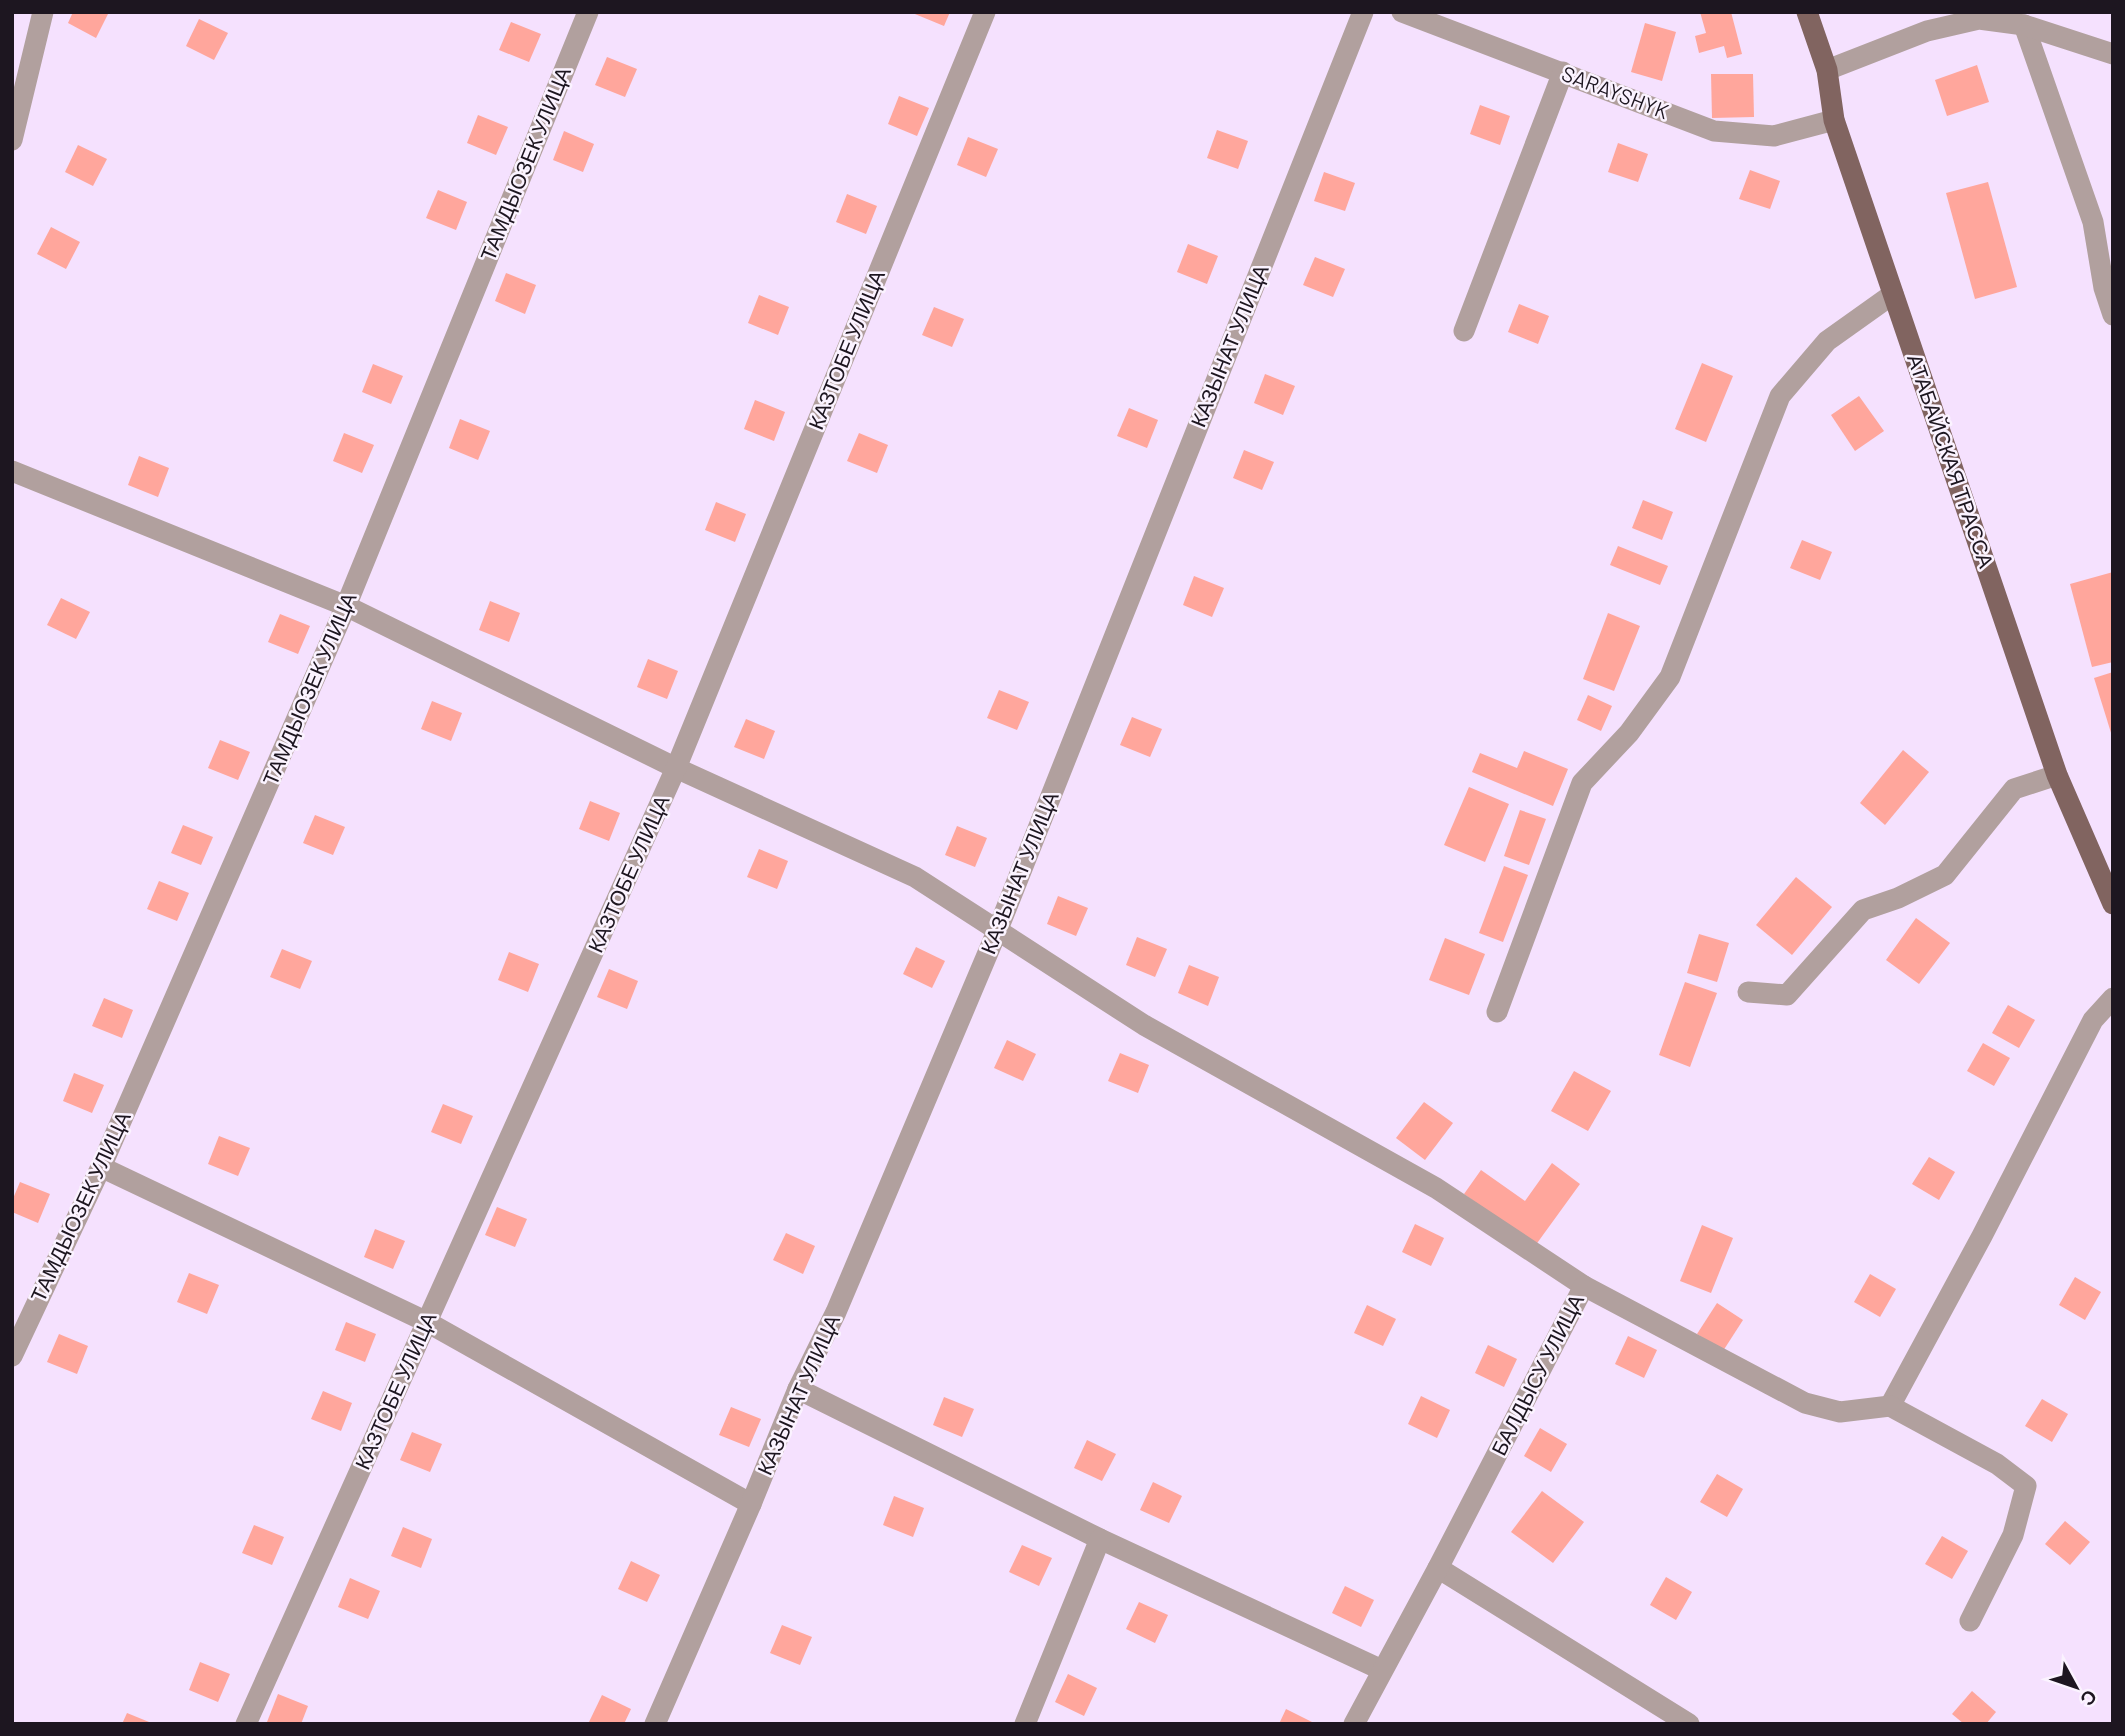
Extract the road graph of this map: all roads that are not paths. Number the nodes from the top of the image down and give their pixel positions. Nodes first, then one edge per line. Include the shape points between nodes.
1 (43, 12) edge
2 (588, 12) edge
3 (985, 12) edge
4 (1363, 12) edge
5 (1402, 12) edge
6 (1807, 12) edge
7 (2024, 25) junction
8 (2113, 54) edge
9 (1827, 70) junction
10 (1563, 72) junction
11 (1834, 120) junction
12 (12, 140) edge
13 (1893, 294) junction
14 (2113, 315) edge
15 (1464, 331) dead end
16 (12, 471) edge
17 (346, 606) junction
18 (676, 768) junction
19 (2057, 775) junction
20 (2113, 904) edge
21 (998, 929) junction
22 (1748, 992) dead end
23 (2113, 998) edge
24 (1497, 1012) dead end
25 (101, 1167) junction
26 (1584, 1286) junction
27 (428, 1322) junction
28 (12, 1356) edge
29 (798, 1389) junction
30 (1890, 1406) junction
31 (751, 1504) junction
32 (1100, 1539) junction
33 (1438, 1568) junction
34 (1970, 1621) dead end
35 (1382, 1670) junction
36 (246, 1724) edge
37 (655, 1724) edge
38 (1025, 1724) edge
39 (1353, 1724) edge
40 (1689, 1724) edge

1 - 12 street
2 - 17 street, ТАМДЫОЗЕК УЛИЦА
3 - 18 street, КАЗТОБЕ УЛИЦА
4 - 21 street, КАЗЫНАТ УЛИЦА
5 - 10 street, SARAYSHYK
6 - 9 main road, АТАБАЙСКАЯ ТРАССА
7 - 8 street
7 - 9 street via 1979,19 1927,32
7 - 14 street via 2093,222
9 - 11 main road, АТАБАЙСКАЯ ТРАССА
10 - 11 street, SARAYSHYK via 1714,131 1774,136
10 - 15 street
11 - 13 main road, АТАБАЙСКАЯ ТРАССА
13 - 19 main road, АТАБАЙСКАЯ ТРАССА
13 - 24 street via 1827,341 1780,396 1670,677 1629,733 1583,783
16 - 17 street
17 - 18 street
17 - 25 street, ТАМДЫОЗЕК УЛИЦА
18 - 21 street via 915,877
18 - 27 street, КАЗТОБЕ УЛИЦА
19 - 20 main road, АТАБАЙСКАЯ ТРАССА
19 - 22 street via 2014,789 1945,874 1863,910 1787,995
21 - 26 street via 1144,1024 1436,1188
21 - 29 street, КАЗЫНАТ УЛИЦА via 836,1312
23 - 30 street via 2093,1020
25 - 27 street
25 - 28 street, ТАМДЫОЗЕК УЛИЦА
26 - 30 street, БАЛДЫСУ УЛИЦА via 1805,1403 1840,1412
26 - 33 street, БАЛДЫСУ УЛИЦА
27 - 31 street
27 - 36 street, КАЗТОБЕ УЛИЦА
29 - 31 street, КАЗЫНАТ УЛИЦА
29 - 32 street
30 - 34 street via 1997,1464 2026,1486 2013,1535
31 - 37 street, КАЗЫНАТ УЛИЦА
32 - 35 street
32 - 38 street
33 - 35 street, БАЛДЫСУ УЛИЦА
33 - 40 street
35 - 39 street, БАЛДЫСУ УЛИЦА

